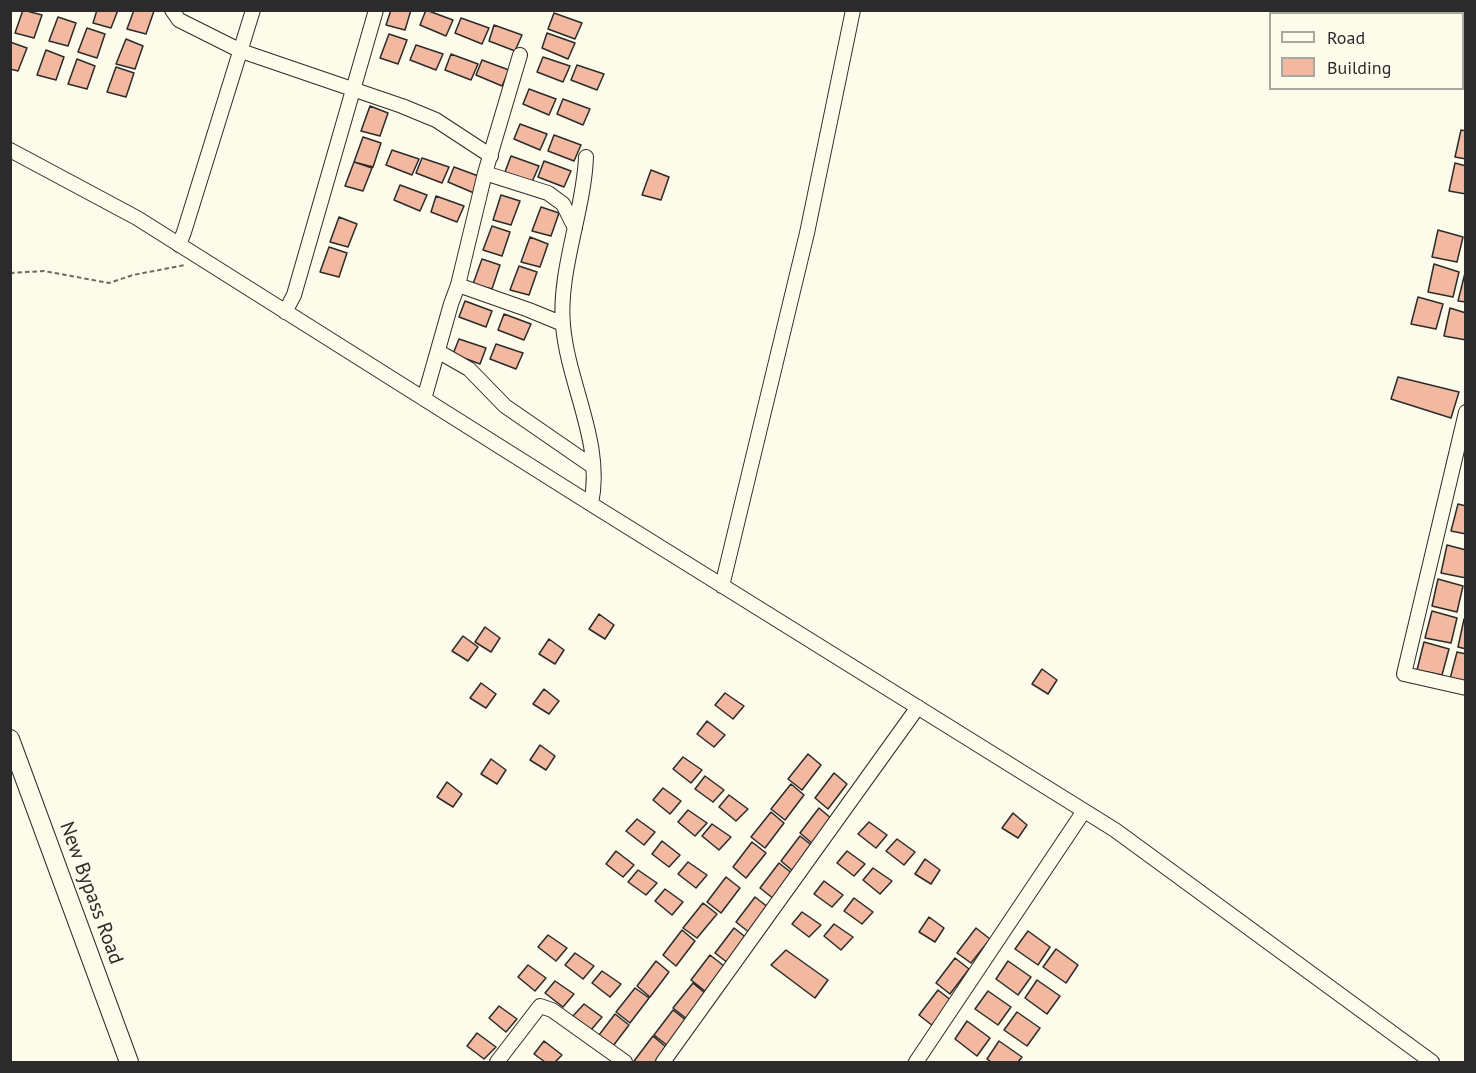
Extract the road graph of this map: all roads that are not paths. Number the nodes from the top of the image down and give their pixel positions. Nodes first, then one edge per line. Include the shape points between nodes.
1 (172, 10) edge
2 (253, 10) edge
3 (376, 10) edge
4 (853, 10) edge
5 (241, 51) junction
6 (520, 55) dead end
7 (352, 90) junction
8 (10, 150) edge
9 (491, 156) junction
10 (586, 157) dead end
11 (486, 173) junction
12 (575, 228) junction
13 (179, 244) junction
14 (458, 285) junction
15 (285, 312) junction
16 (563, 324) junction
17 (439, 352) junction
18 (424, 399) junction
19 (1466, 412) edge
20 (592, 465) junction
21 (591, 504) junction
22 (722, 586) junction
23 (1466, 688) edge
24 (918, 707) junction
25 (10, 739) edge
26 (1084, 811) junction
27 (129, 1062) edge
28 (497, 1062) edge
29 (626, 1062) edge
30 (663, 1062) edge
31 (916, 1062) edge
32 (1432, 1062) edge

1 - 5 street via 179,20
2 - 5 street
3 - 7 street
4 - 22 street via 807,233
5 - 7 street
5 - 13 street
6 - 9 street
7 - 9 street via 436,120
7 - 15 street via 294,295
8 - 13 street
9 - 11 street
10 - 12 street
11 - 12 street via 548,194 563,204
11 - 14 street
12 - 16 street via 563,294
13 - 15 street
14 - 16 street
14 - 17 street
15 - 18 street
16 - 20 street via 588,428
17 - 18 street
17 - 20 street via 469,369 505,406
18 - 21 street
19 - 23 street via 1404,674
20 - 21 street
21 - 22 street
22 - 24 street
24 - 26 street
24 - 30 street
25 - 27 main road, New Bypass Road
26 - 31 street
26 - 32 street
28 - 29 street via 540,1006 552,1010

